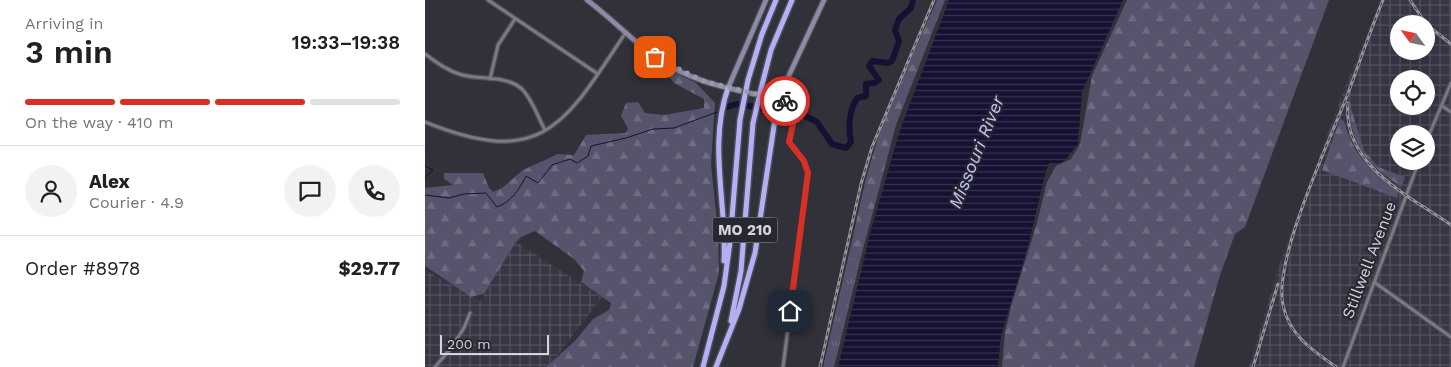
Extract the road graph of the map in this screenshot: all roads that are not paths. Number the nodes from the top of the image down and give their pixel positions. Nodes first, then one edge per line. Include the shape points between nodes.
1 (489, 0) edge
2 (587, 0) edge
3 (766, 0) edge
4 (776, 0) edge
5 (791, 0) edge
6 (824, 0) edge
7 (515, 19) junction
8 (627, 31) junction
9 (425, 54) edge
10 (598, 74) junction
11 (490, 79) junction
12 (1451, 83) edge
13 (728, 88) junction
14 (769, 97) junction
15 (778, 99) junction
16 (1441, 105) junction
17 (776, 112) junction
18 (1451, 112) edge
19 (425, 122) edge
20 (1433, 125) edge
21 (545, 130) junction
22 (1416, 170) edge
23 (1373, 282) junction
24 (724, 286) junction
25 (470, 314) dead end
26 (728, 336) junction
27 (1451, 337) edge
28 (435, 367) edge
29 (703, 367) edge
30 (717, 367) edge
31 (783, 367) edge
32 (1343, 367) edge

1 - 7 street
2 - 8 main road
3 - 13 main road
4 - 24 highway, MO 210, bridge via 748,80 740,120
5 - 26 highway, MO 210, bridge via 771,50 753,124 741,271
6 - 15 main road
7 - 10 street
7 - 11 street via 498,45
8 - 10 street
8 - 13 main road via 662,62 703,81
9 - 11 street via 453,72
10 - 21 street via 573,110
11 - 21 street via 509,82 522,90
12 - 16 street
13 - 14 main road
13 - 24 highway via 721,112 718,150 725,239
14 - 15 main road
14 - 17 highway
15 - 17 highway
15 - 31 street via 796,110 789,142 804,161 808,173
16 - 18 street
16 - 20 street
17 - 26 highway via 755,253 747,286
19 - 21 street via 475,140 491,142 519,140
22 - 23 street, Stillwell Avenue
23 - 27 street
23 - 32 street, Stillwell Avenue
24 - 29 highway, MO 210
25 - 28 street via 451,348
26 - 30 highway, MO 210

